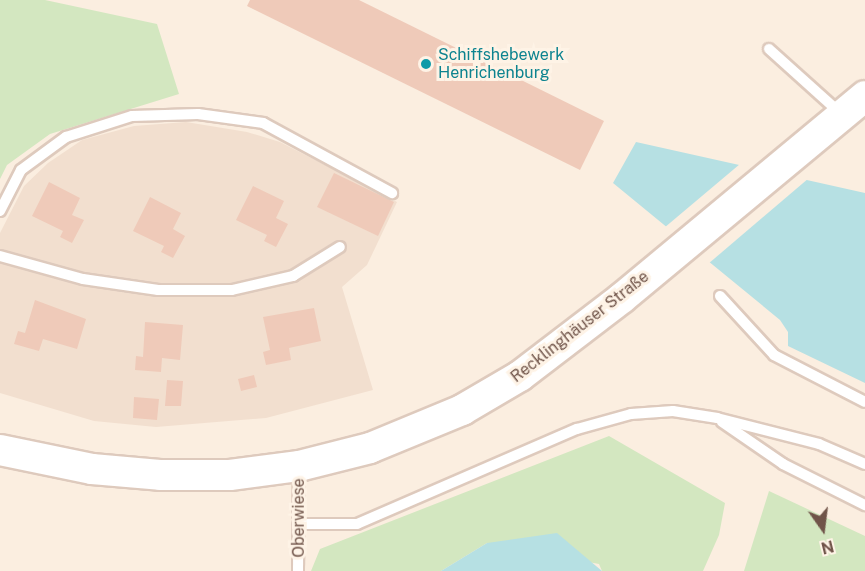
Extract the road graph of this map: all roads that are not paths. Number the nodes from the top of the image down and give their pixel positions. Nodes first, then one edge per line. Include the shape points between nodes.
1 (769, 49) dead end
2 (865, 96) edge
3 (842, 114) junction
4 (392, 193) dead end
5 (0, 211) edge
6 (340, 247) dead end
7 (0, 256) edge
8 (720, 296) dead end
9 (865, 402) edge
10 (717, 418) junction
11 (0, 450) edge
12 (865, 464) edge
13 (299, 466) junction
14 (865, 505) edge
15 (301, 524) junction
16 (298, 571) edge

1 - 3 lane
2 - 3 main road, Recklinghäuser Straße
3 - 13 main road, Recklinghäuser Straße via 520,376 462,410 370,448
4 - 5 lane via 263,123 198,114 132,116 66,137 21,170
6 - 7 lane via 293,276 232,290 158,290 83,279
8 - 9 lane via 774,355
10 - 12 lane via 819,444
10 - 14 lane via 783,464
10 - 15 lane via 673,411 631,414 577,429 357,524
11 - 13 main road, Recklinghäuser Straße via 92,469 160,476 230,475
13 - 15 lane, Oberwiese
15 - 16 lane, Oberwiese

